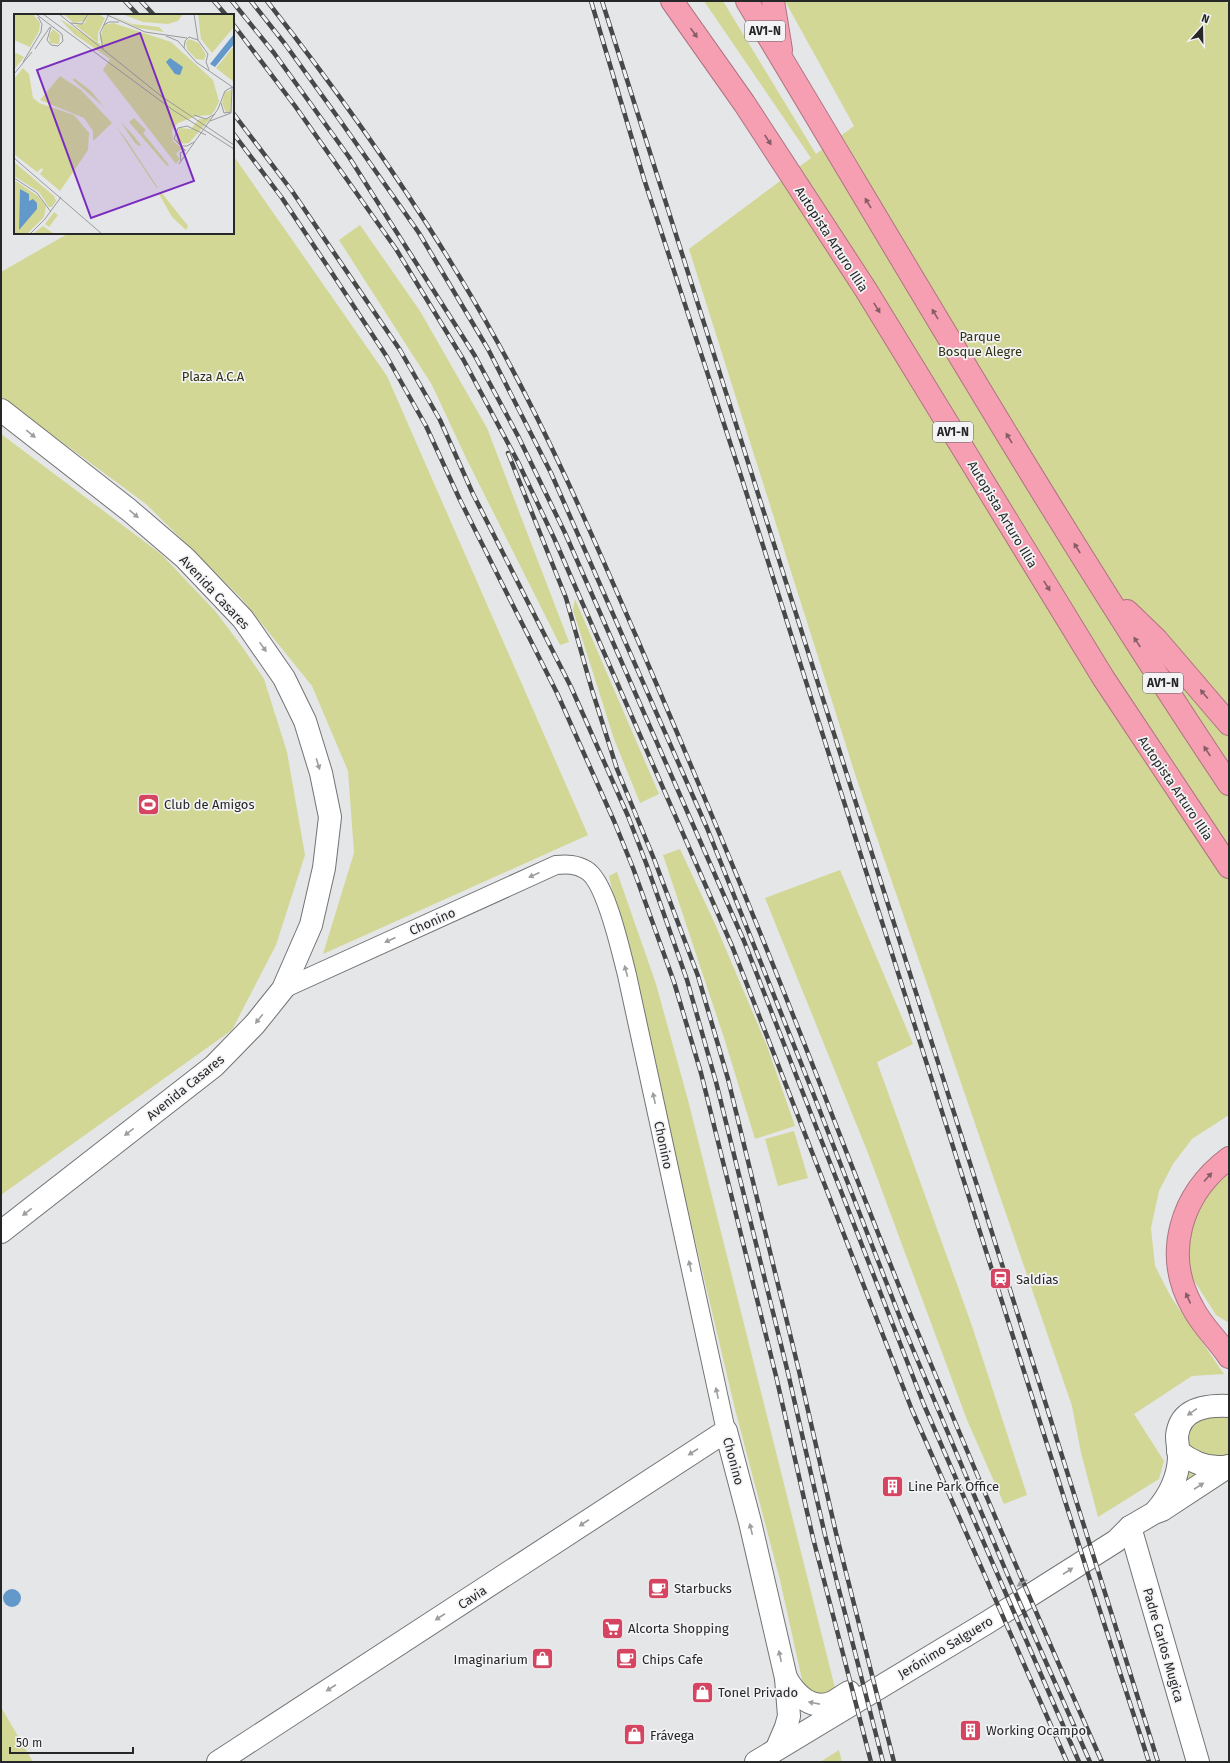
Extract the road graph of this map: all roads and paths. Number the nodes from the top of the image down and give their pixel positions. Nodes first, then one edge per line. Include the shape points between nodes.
1 (672, 1) edge
2 (746, 1) edge
3 (773, 1) edge
4 (783, 61) junction
5 (1, 410) edge
6 (1098, 582) junction
7 (1229, 724) edge
8 (1229, 784) edge
9 (1229, 867) edge
10 (283, 988) junction
11 (1229, 1158) edge
12 (1, 1232) edge
13 (1209, 1330) junction
14 (1229, 1346) edge
15 (1229, 1357) edge
16 (1229, 1406) edge
17 (726, 1431) junction
18 (1178, 1451) junction
19 (1229, 1466) edge
20 (1154, 1513) junction
21 (1130, 1527) junction
22 (786, 1678) junction
23 (777, 1748) junction
24 (218, 1762) edge
25 (756, 1762) edge
26 (1198, 1762) edge

1 -> 9 highway, Autopista Arturo Illia / AV1-N via 744,103 866,290 1104,679
2 - 4 highway, AV1-N
3 - 4 highway
6 -> 4 highway, AV1-N
5 -> 10 street, Avenida Casares via 129,510 185,558 243,619 284,678 305,721 321,773 330,817 324,868 311,925
7 -> 6 highway via 1157,640
8 -> 6 highway, AV1-N
10 -> 12 street, Avenida Casares via 255,1024 214,1066
17 -> 10 street, Chonino via 627,975 608,908 598,884 588,870 571,864 556,865
13 -> 11 highway via 1193,1310 1182,1286 1177,1246 1184,1218 1197,1192 1209,1175
13 - 14 highway
13 - 15 highway
16 -> 18 street, Jerónimo Salguero via 1203,1407 1190,1413 1178,1431
22 -> 17 street, Chonino
17 -> 24 street, Cavia
18 - 19 street via 1199,1464 1220,1468
18 - 20 street, Jerónimo Salguero via 1174,1483 1168,1496
20 -> 19 street, Jerónimo Salguero
20 - 21 street, Jerónimo Salguero
21 -> 22 street, Jerónimo Salguero via 1109,1531 1064,1557 832,1702 821,1704 800,1697
23 -> 21 street, Jerónimo Salguero via 1116,1542
21 - 26 street, Padre Carlos Mugica
22 - 23 street, Chonino via 789,1716
23 - 25 street, Jerónimo Salguero

